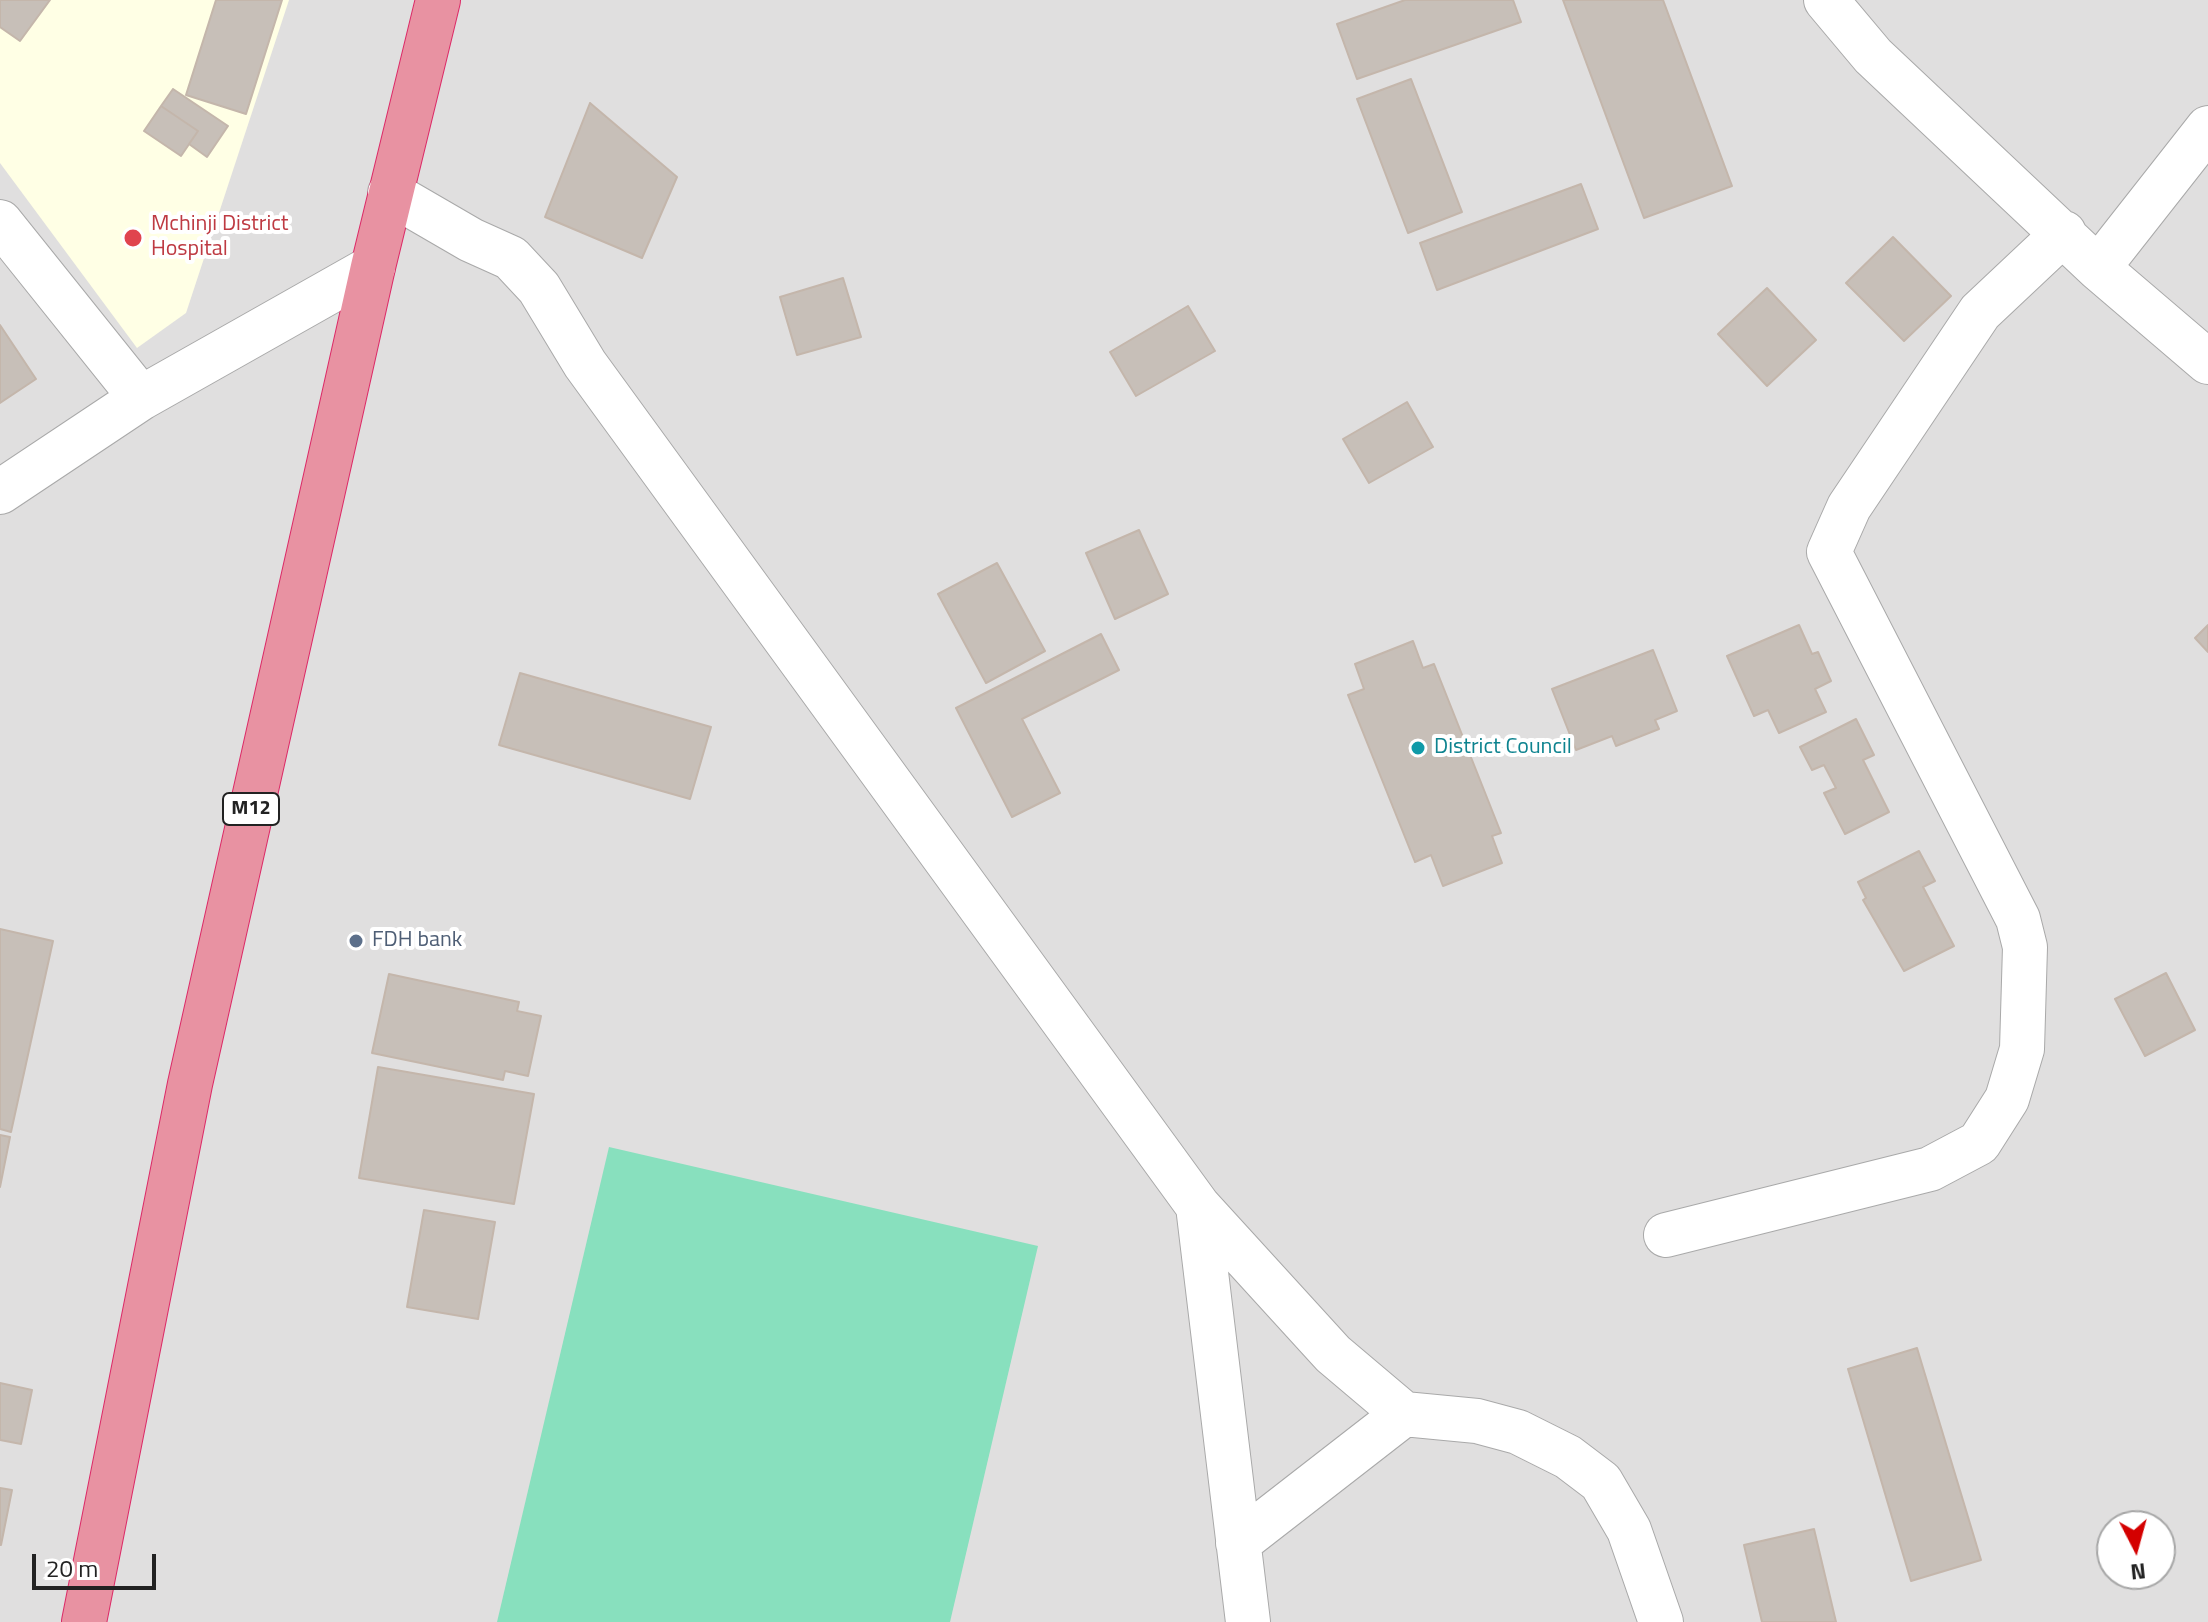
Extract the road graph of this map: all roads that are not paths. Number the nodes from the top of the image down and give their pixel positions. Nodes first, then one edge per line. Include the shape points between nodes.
1 (438, 0) edge
2 (1826, 0) edge
3 (2208, 128) edge
4 (390, 193) junction
5 (0, 222) edge
6 (2064, 233) junction
7 (373, 267) junction
8 (2098, 268) junction
9 (2208, 362) edge
10 (141, 398) junction
11 (0, 492) edge
12 (1198, 1206) junction
13 (1666, 1235) dead end
14 (1404, 1414) junction
15 (1238, 1543) junction
16 (84, 1622) edge
17 (1248, 1622) edge
18 (1661, 1622) edge

1 - 4 highway, M12
2 - 6 street via 1873,56
3 - 8 street
4 - 7 highway, M12
4 - 12 street via 511,258 539,288 585,364
5 - 10 street
6 - 8 street
6 - 13 street via 1980,312 1849,507 1829,552 2018,919 2025,947 2022,1049 2007,1099 1979,1143 1930,1169
7 - 10 street
7 - 16 highway, M12 via 190,1084
8 - 9 street
10 - 11 street
12 - 14 street via 1333,1354
12 - 15 street
14 - 15 street
14 - 18 street via 1477,1421 1518,1432 1568,1457 1601,1482 1629,1530
15 - 17 street

